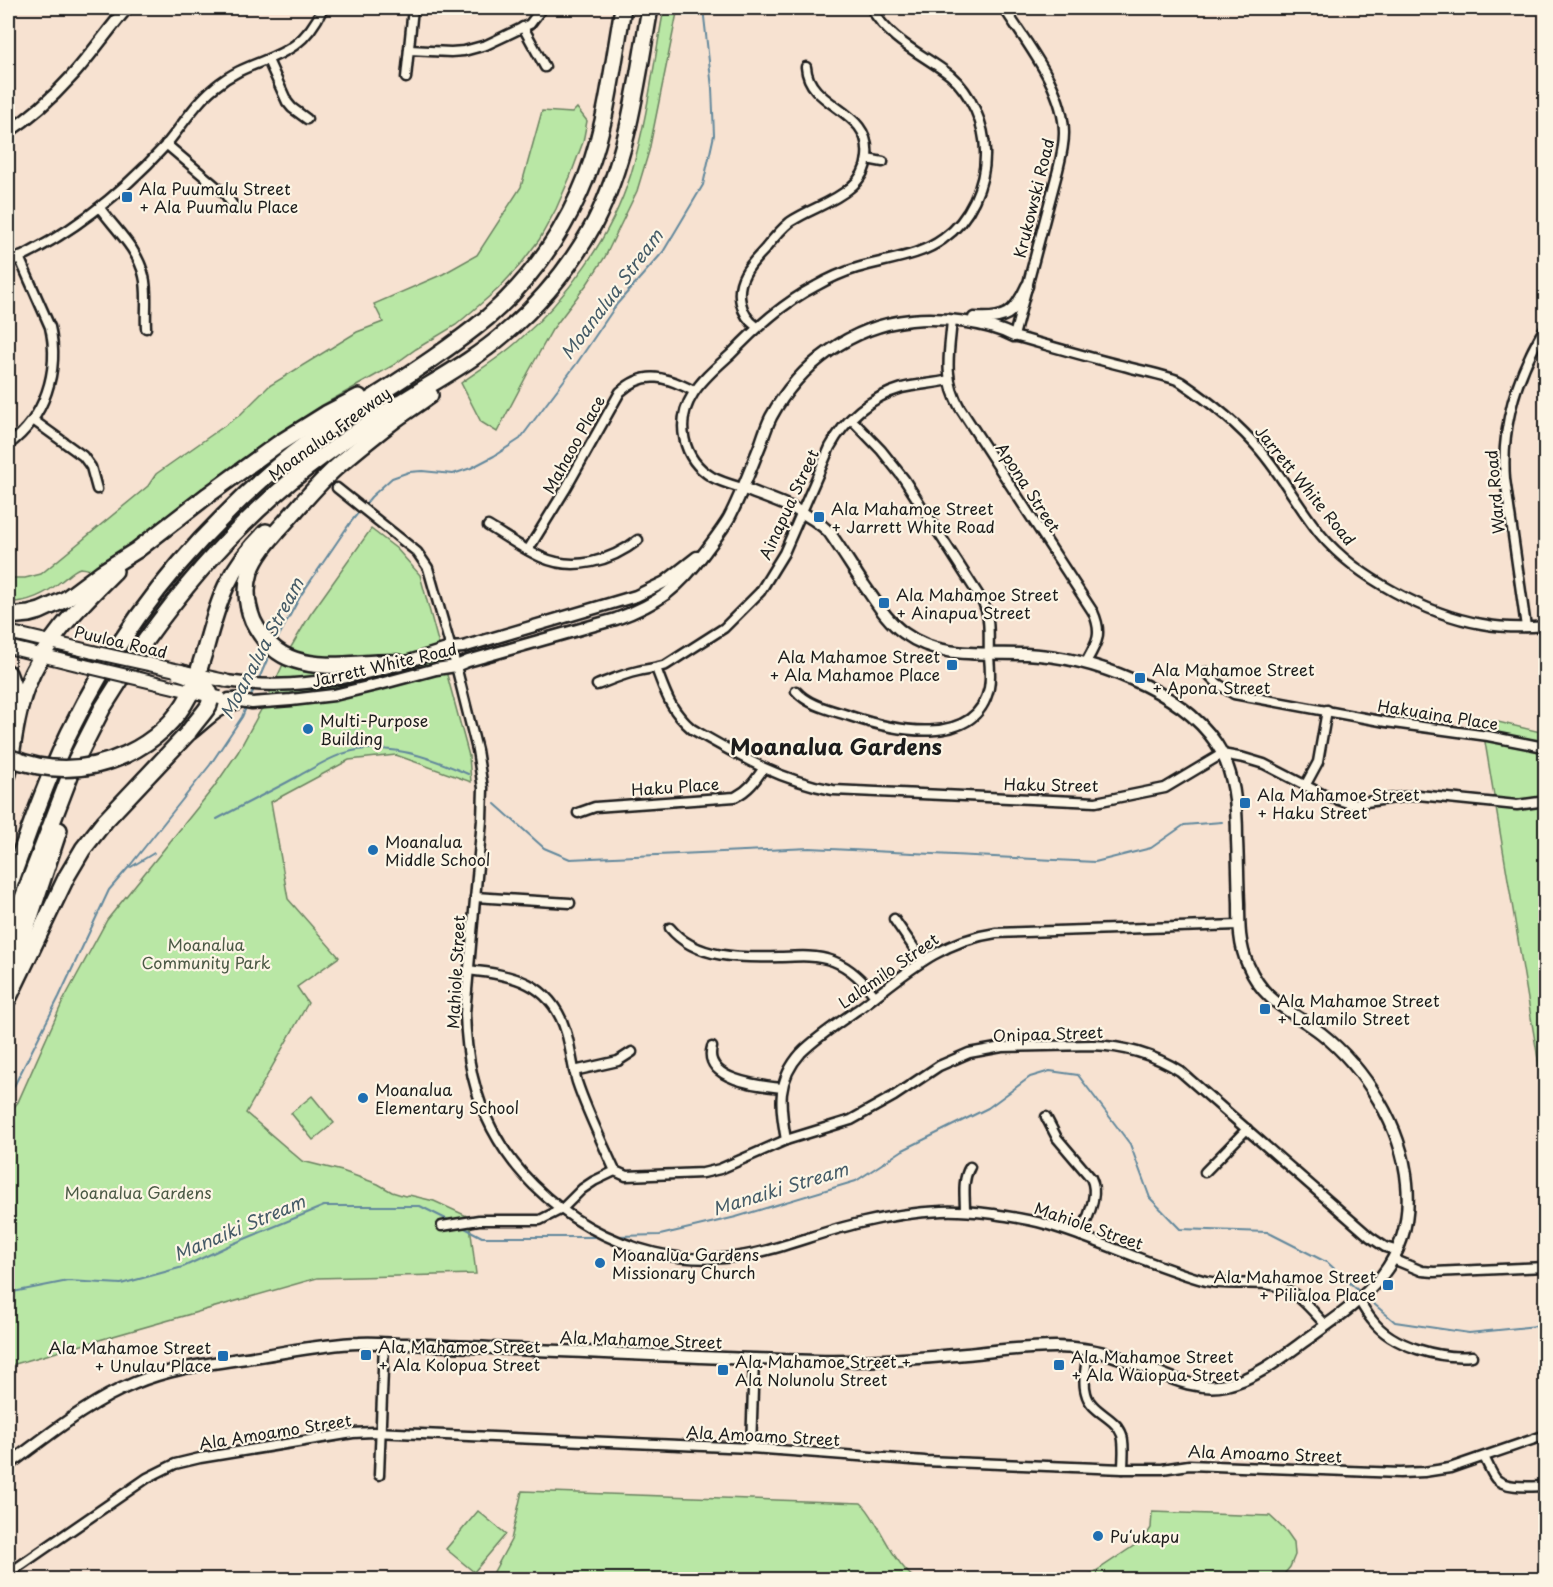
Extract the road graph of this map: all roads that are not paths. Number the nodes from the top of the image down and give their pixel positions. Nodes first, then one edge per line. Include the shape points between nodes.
1 (322, 8) edge
2 (413, 8) edge
3 (542, 8) edge
4 (623, 8) edge
5 (650, 8) edge
6 (872, 8) edge
7 (1004, 8) edge
8 (120, 10) edge
9 (523, 27) junction
10 (409, 50) junction
11 (268, 60) junction
12 (545, 67) dead end
13 (807, 67) dead end
14 (406, 78) dead end
15 (307, 119) dead end
16 (8, 132) edge
17 (166, 144) junction
18 (867, 159) junction
19 (883, 162) dead end
20 (100, 208) junction
21 (235, 208) dead end
22 (20, 257) junction
23 (8, 262) edge
24 (1027, 286) junction
25 (954, 321) junction
26 (1545, 326) edge
27 (757, 327) junction
28 (146, 328) dead end
29 (465, 334) junction
30 (502, 336) junction
31 (1014, 336) junction
32 (949, 380) junction
33 (694, 391) junction
34 (850, 419) junction
35 (33, 420) junction
36 (8, 445) edge
37 (337, 488) dead end
38 (741, 488) junction
39 (97, 489) dead end
40 (314, 489) junction
41 (803, 512) junction
42 (488, 526) dead end
43 (638, 540) dead end
44 (137, 550) junction
45 (528, 550) junction
46 (706, 550) junction
47 (8, 616) edge
48 (1545, 626) edge
49 (1526, 627) junction
50 (8, 632) edge
51 (52, 642) junction
52 (8, 647) edge
53 (450, 648) junction
54 (139, 653) junction
55 (989, 653) junction
56 (42, 655) junction
57 (399, 663) junction
58 (1086, 663) junction
59 (456, 666) junction
60 (656, 668) junction
61 (179, 672) junction
62 (1206, 672) dead end
63 (8, 673) edge
64 (226, 681) joint
65 (597, 685) dead end
66 (796, 691) dead end
67 (215, 697) junction
68 (236, 700) junction
69 (1327, 710) junction
70 (188, 733) junction
71 (14, 738) junction
72 (1544, 747) dead end
73 (1222, 754) junction
74 (8, 757) edge
75 (763, 769) junction
76 (8, 774) edge
77 (1305, 786) junction
78 (1545, 801) edge
79 (578, 813) dead end
80 (8, 888) edge
81 (475, 897) junction
82 (570, 903) dead end
83 (894, 919) dead end
84 (1239, 925) junction
85 (670, 928) dead end
86 (8, 937) edge
87 (923, 961) junction
88 (468, 970) junction
89 (8, 979) edge
90 (875, 996) junction
91 (8, 999) edge
92 (712, 1047) dead end
93 (632, 1052) dead end
94 (574, 1071) junction
95 (782, 1088) junction
96 (1046, 1117) dead end
97 (1247, 1129) junction
98 (786, 1140) junction
99 (970, 1167) dead end
100 (615, 1171) junction
101 (1205, 1172) dead end
102 (562, 1209) junction
103 (966, 1210) junction
104 (442, 1226) dead end
105 (1081, 1236) junction
106 (1396, 1255) junction
107 (1545, 1267) edge
108 (1362, 1297) junction
109 (1326, 1325) junction
110 (384, 1343) junction
111 (1088, 1350) junction
112 (1472, 1356) dead end
113 (754, 1359) junction
114 (380, 1433) junction
115 (1545, 1435) edge
116 (751, 1448) junction
117 (1484, 1457) junction
118 (8, 1465) edge
119 (1123, 1468) junction
120 (379, 1475) dead end
121 (1545, 1486) edge
122 (8, 1574) edge

1 - 11 street via 308,33 291,49
2 - 10 street
3 - 9 street
4 - 29 highway, Moanalua Freeway via 600,135 579,196 529,274
5 - 30 highway, Moanalua Freeway via 629,124 608,194 588,234 555,283
6 - 27 street, Ala Mahamoe Street via 896,38 950,76 970,100 984,141 985,161 978,192 969,210 943,240 816,286
7 - 24 street, Krukowski Road via 1051,83 1063,121 1063,146
8 - 16 street via 60,90
9 - 10 street via 498,41 464,51
9 - 12 street
10 - 14 street
11 - 15 street via 287,102
11 - 17 street via 218,84
13 - 18 street via 814,88 859,125
17 - 20 street
17 - 21 street via 225,194
18 - 19 street
18 - 27 street via 851,187 785,226 746,272 741,305
20 - 22 street
20 - 28 street via 141,267
22 - 23 street
22 - 35 street via 53,339 52,374
24 - 25 street via 1006,315
24 - 31 street, Krukowski Road
25 - 31 street, Jarrett White Road via 1000,337
25 - 32 street, Apona Street
25 - 38 street, Jarrett White Road via 904,321 879,327 849,339 820,358 795,382 770,419
26 - 49 street, Ward Road via 1512,401 1505,440 1505,479
27 - 33 street, Ala Mahamoe Street
29 - 44 highway via 278,444
29 - 80 highway, Moanalua Freeway via 289,457 224,516 166,580 123,639 79,715 57,759
30 - 40 highway via 338,465
30 - 54 highway, Moanalua Freeway via 358,431 278,492 197,573
31 - 49 street, Jarrett White Road via 1178,380 1225,416 1259,449 1322,535 1364,573 1403,596 1454,617 1482,624
32 - 34 street, Ainapua Street via 900,388 872,401
32 - 58 street, Apona Street via 960,408 1093,612 1098,642
33 - 38 street, Ala Mahamoe Street via 683,423 690,455 712,477
33 - 45 street, Mahaoo Place via 658,377 625,388
34 - 41 street, Ainapua Street via 830,447
34 - 55 street via 904,479 983,602 988,618
35 - 36 street
35 - 39 street via 83,456 91,467
37 - 53 street, Mahiole Street via 417,552 428,568
38 - 41 street, Ala Mahamoe Street
38 - 46 street, Jarrett White Road via 728,520
40 - 57 highway via 253,566 247,593 255,624 273,647 295,660 326,664
40 - 74 highway, bridge via 276,522 238,564 220,597 191,693 152,740 105,763 78,768 39,766
41 - 55 street, Ala Mahamoe Street via 829,532 880,609 904,633 940,650
41 - 60 street, Ainapua Street via 760,592 724,628
42 - 45 street
43 - 45 street via 608,558 579,564 560,563
44 - 47 highway via 53,606
44 - 51 highway via 79,607
46 - 53 street, Jarrett White Road via 665,582 636,596
46 - 59 street, Jarrett White Road via 680,583 637,611
48 - 49 street, Jarrett White Road
50 - 51 main road, Puuloa Road
51 - 56 highway
51 - 61 main road, Puuloa Road, bridge
52 - 56 main road
53 - 57 street, Jarrett White Road
53 - 59 street, Mahiole Street
54 - 86 highway, Moanalua Freeway via 115,687 76,760
54 - 89 highway via 90,749
55 - 58 street, Ala Mahamoe Street via 1044,655
55 - 66 street via 990,680 985,701 965,722 945,729 884,726 813,703
56 - 67 main road, Jarrett White Road, bridge
56 - 71 highway via 26,688
57 - 64 street, Jarrett White Road via 306,684
58 - 73 street, Ala Mahamoe Street via 1131,679 1166,698 1197,721
59 - 68 street, Jarrett White Road via 334,695
59 - 81 street, Mahiole Street via 482,776
60 - 65 street, Ainapua Street
60 - 75 street, Haku Street via 671,706 684,722
61 - 64 main road, Puuloa Road, bridge
61 - 67 highway, bridge via 198,679
62 - 69 street, Hakuaina Place via 1234,694
63 - 71 highway via 16,701
67 - 68 street, Jarrett White Road
67 - 70 highway, bridge
68 - 70 highway via 217,709
69 - 72 street, Hakuaina Place
69 - 77 street via 1318,762
70 - 91 highway via 105,821 74,863
71 - 76 highway
73 - 75 street, Haku Street via 1165,788 1096,802 833,790
73 - 77 street via 1264,764
73 - 84 street, Ala Mahamoe Street via 1237,809
75 - 79 street, Haku Place via 751,787 735,797 595,807
77 - 78 street via 1351,804 1418,795 1517,805
81 - 82 street
81 - 88 street, Mahiole Street
83 - 87 street
84 - 87 street, Lalamilo Street via 996,933 953,944
84 - 106 street, Ala Mahamoe Street via 1245,960 1260,987 1279,1006 1317,1030 1343,1053 1381,1105 1398,1144 1407,1184 1407,1216
85 - 90 street via 689,945 725,956 825,958 855,974
87 - 90 street, Lalamilo Street
88 - 94 street via 514,977 546,997 565,1029
88 - 102 street, Mahiole Street via 467,1048 482,1107 493,1131 521,1171
90 - 95 street, Lalamilo Street via 801,1053 787,1072
92 - 95 street via 713,1063 729,1077
93 - 94 street via 618,1061
94 - 100 street
95 - 98 street, Lalamilo Street
96 - 105 street via 1057,1138 1095,1186
97 - 98 street, Onipaa Street via 1190,1079 1134,1050 1106,1045 1002,1047 969,1053 939,1066 858,1117
97 - 101 street
97 - 106 street, Onipaa Street via 1370,1237
98 - 100 street, Onipaa Street via 712,1172 626,1176
99 - 103 street via 965,1179
100 - 102 street via 587,1186
102 - 103 street, Mahiole Street via 606,1236 636,1248 705,1258 767,1251 875,1220
102 - 104 street via 540,1220 471,1221
103 - 105 street, Mahiole Street via 1034,1221
105 - 109 street, Mahiole Street via 1211,1282 1281,1287 1299,1297
106 - 107 street, Onipaa Street via 1422,1271 1434,1272
106 - 108 street, Ala Mahamoe Street via 1376,1285
108 - 109 street, Ala Mahamoe Street
108 - 112 street via 1373,1322 1399,1341 1441,1355
109 - 111 street, Ala Mahamoe Street via 1248,1378 1214,1387 1189,1385 1126,1359
110 - 113 street, Ala Mahamoe Street
110 - 114 street
110 - 118 street, Ala Mahamoe Street via 335,1345 152,1376 96,1402
111 - 113 street, Ala Mahamoe Street via 1040,1347 864,1362
111 - 119 street via 1085,1392 1089,1401 1121,1432
113 - 116 street
114 - 116 street, Ala Amoamo Street
114 - 120 street
114 - 122 street, Ala Amoamo Street via 345,1434 175,1464 147,1478
115 - 117 street, Ala Amoamo Street
116 - 119 street, Ala Amoamo Street via 925,1461
117 - 119 street, Ala Amoamo Street via 1450,1468 1412,1473 1189,1465
117 - 121 street via 1502,1483

